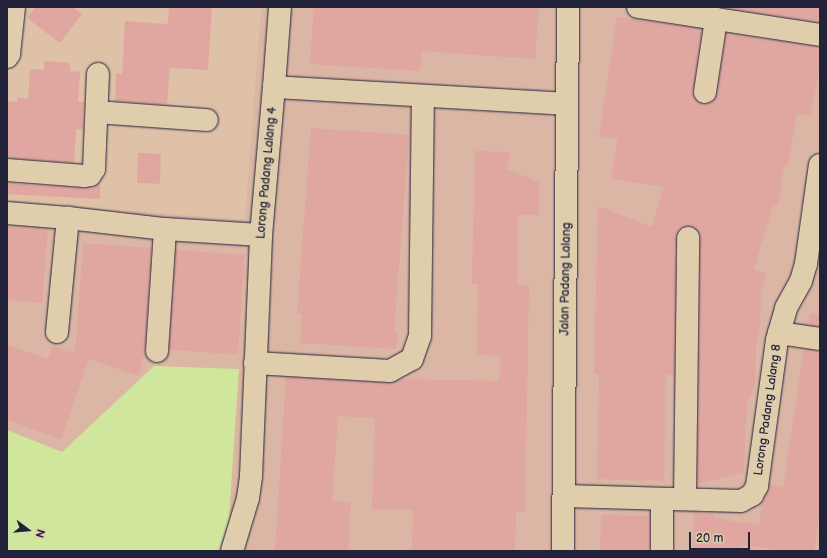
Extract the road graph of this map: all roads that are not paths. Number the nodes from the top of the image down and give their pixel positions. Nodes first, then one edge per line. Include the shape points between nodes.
1 (14, 7) edge
2 (280, 7) edge
3 (568, 7) edge
4 (638, 7) edge
5 (716, 19) junction
6 (820, 35) edge
7 (7, 57) edge
8 (98, 74) dead end
9 (274, 87) junction
10 (705, 92) dead end
11 (423, 96) junction
12 (567, 104) junction
13 (97, 112) junction
14 (207, 120) dead end
15 (820, 165) edge
16 (7, 170) edge
17 (7, 213) edge
18 (68, 218) junction
19 (165, 229) junction
20 (261, 235) junction
21 (688, 238) dead end
22 (57, 332) dead end
23 (779, 333) junction
24 (820, 339) edge
25 (157, 351) dead end
26 (256, 363) junction
27 (564, 496) junction
28 (662, 499) junction
29 (685, 499) junction
30 (232, 551) edge
31 (563, 551) edge
32 (662, 551) edge

1 - 7 street
2 - 9 street, Lorong Padang Lalang 4
3 - 12 street, Jalan Padang Lalang
4 - 5 street
5 - 6 street
5 - 10 street
8 - 13 street
9 - 11 street
9 - 20 street, Lorong Padang Lalang 4
11 - 12 street
11 - 26 street via 420,336 412,360 390,371
12 - 27 street, Jalan Padang Lalang
13 - 14 street
13 - 16 street via 94,169 90,175
15 - 23 street, Lorong Padang Lalang 8 via 806,264 801,281 786,308
17 - 18 street
18 - 19 street
18 - 22 street
19 - 20 street
19 - 25 street
20 - 26 street, Lorong Padang Lalang 4
21 - 29 street
23 - 24 street
23 - 29 street, Lorong Padang Lalang 8 via 757,486 752,495 741,501
26 - 30 street, Lorong Padang Lalang 4 via 251,476 248,498
27 - 28 street, Lorong Padang Lalang 8
27 - 31 street, Jalan Padang Lalang
28 - 29 street, Lorong Padang Lalang 8
28 - 32 street

